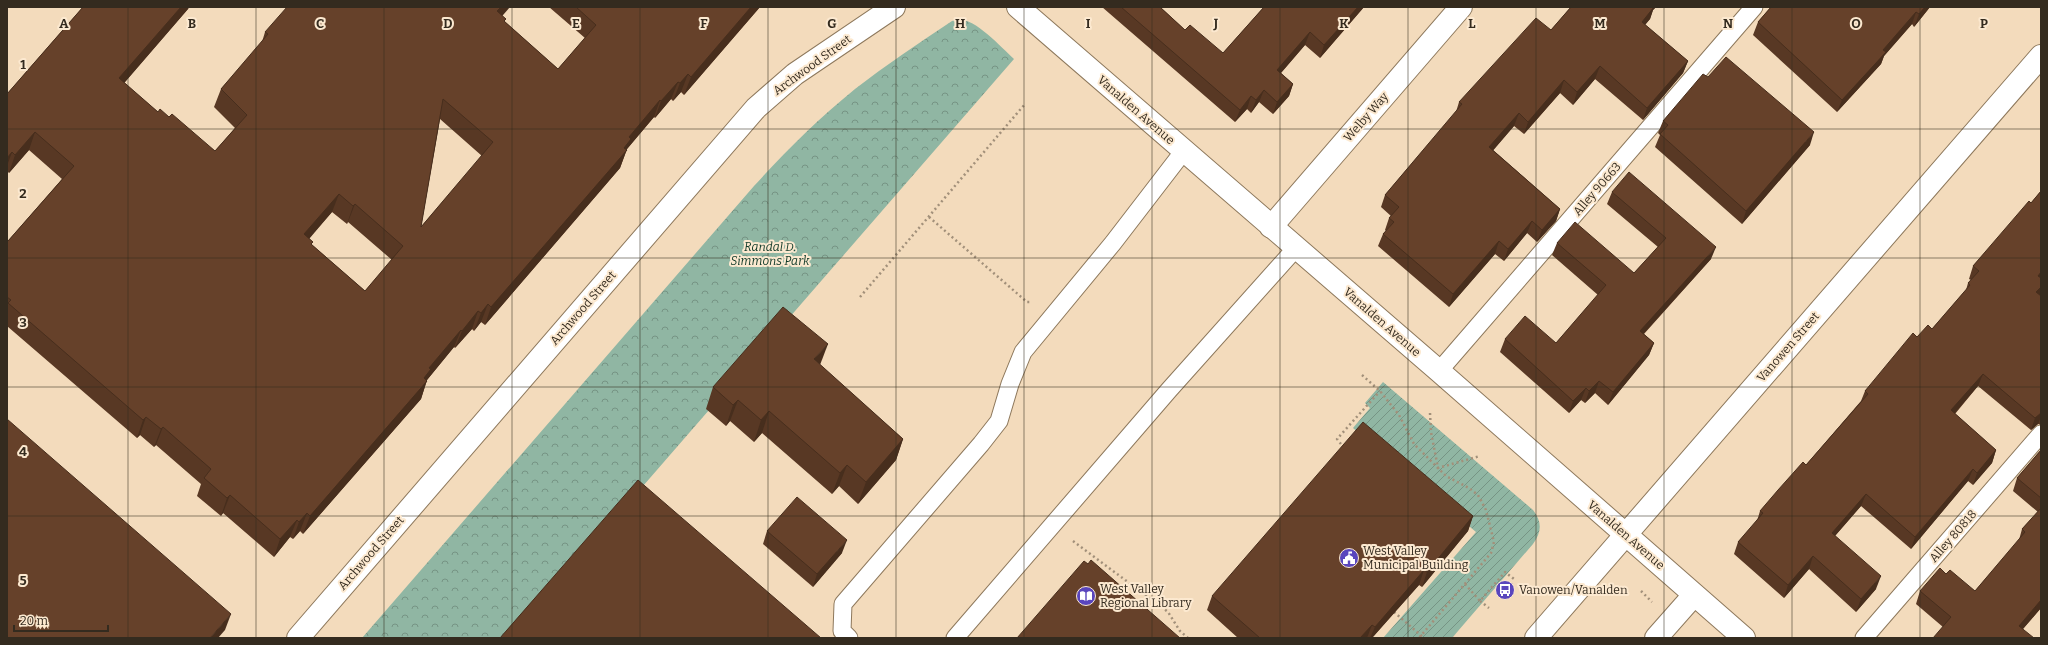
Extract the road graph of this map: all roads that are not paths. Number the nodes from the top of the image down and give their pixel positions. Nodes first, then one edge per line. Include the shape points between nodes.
1 (894, 7) edge
2 (1018, 7) edge
3 (1461, 7) edge
4 (1754, 7) edge
5 (2041, 56) edge
6 (1183, 152) junction
7 (1271, 227) junction
8 (1296, 248) junction
9 (1439, 371) junction
10 (2041, 434) edge
11 (1625, 535) junction
12 (1694, 595) junction
13 (298, 638) edge
14 (848, 638) edge
15 (955, 638) edge
16 (1536, 638) edge
17 (1656, 638) edge
18 (1744, 638) edge
19 (1864, 638) edge

1 - 13 street, Archwood Street via 795,74 756,108
2 - 6 street, Vanalden Avenue
3 - 7 street, Welby Way
4 - 9 lane, Alley 90663
5 - 11 street, Vanowen Street
6 - 7 street, Vanalden Avenue
6 - 14 lane via 1109,249 1023,352 999,421 986,439 843,604 842,631
7 - 8 street, Vanalden Avenue
8 - 9 street, Vanalden Avenue
8 - 15 lane
9 - 11 street, Vanalden Avenue
10 - 19 lane, Alley 80818
11 - 12 street, Vanalden Avenue
11 - 16 street, Vanowen Street
12 - 17 street
12 - 18 street, Vanalden Avenue

